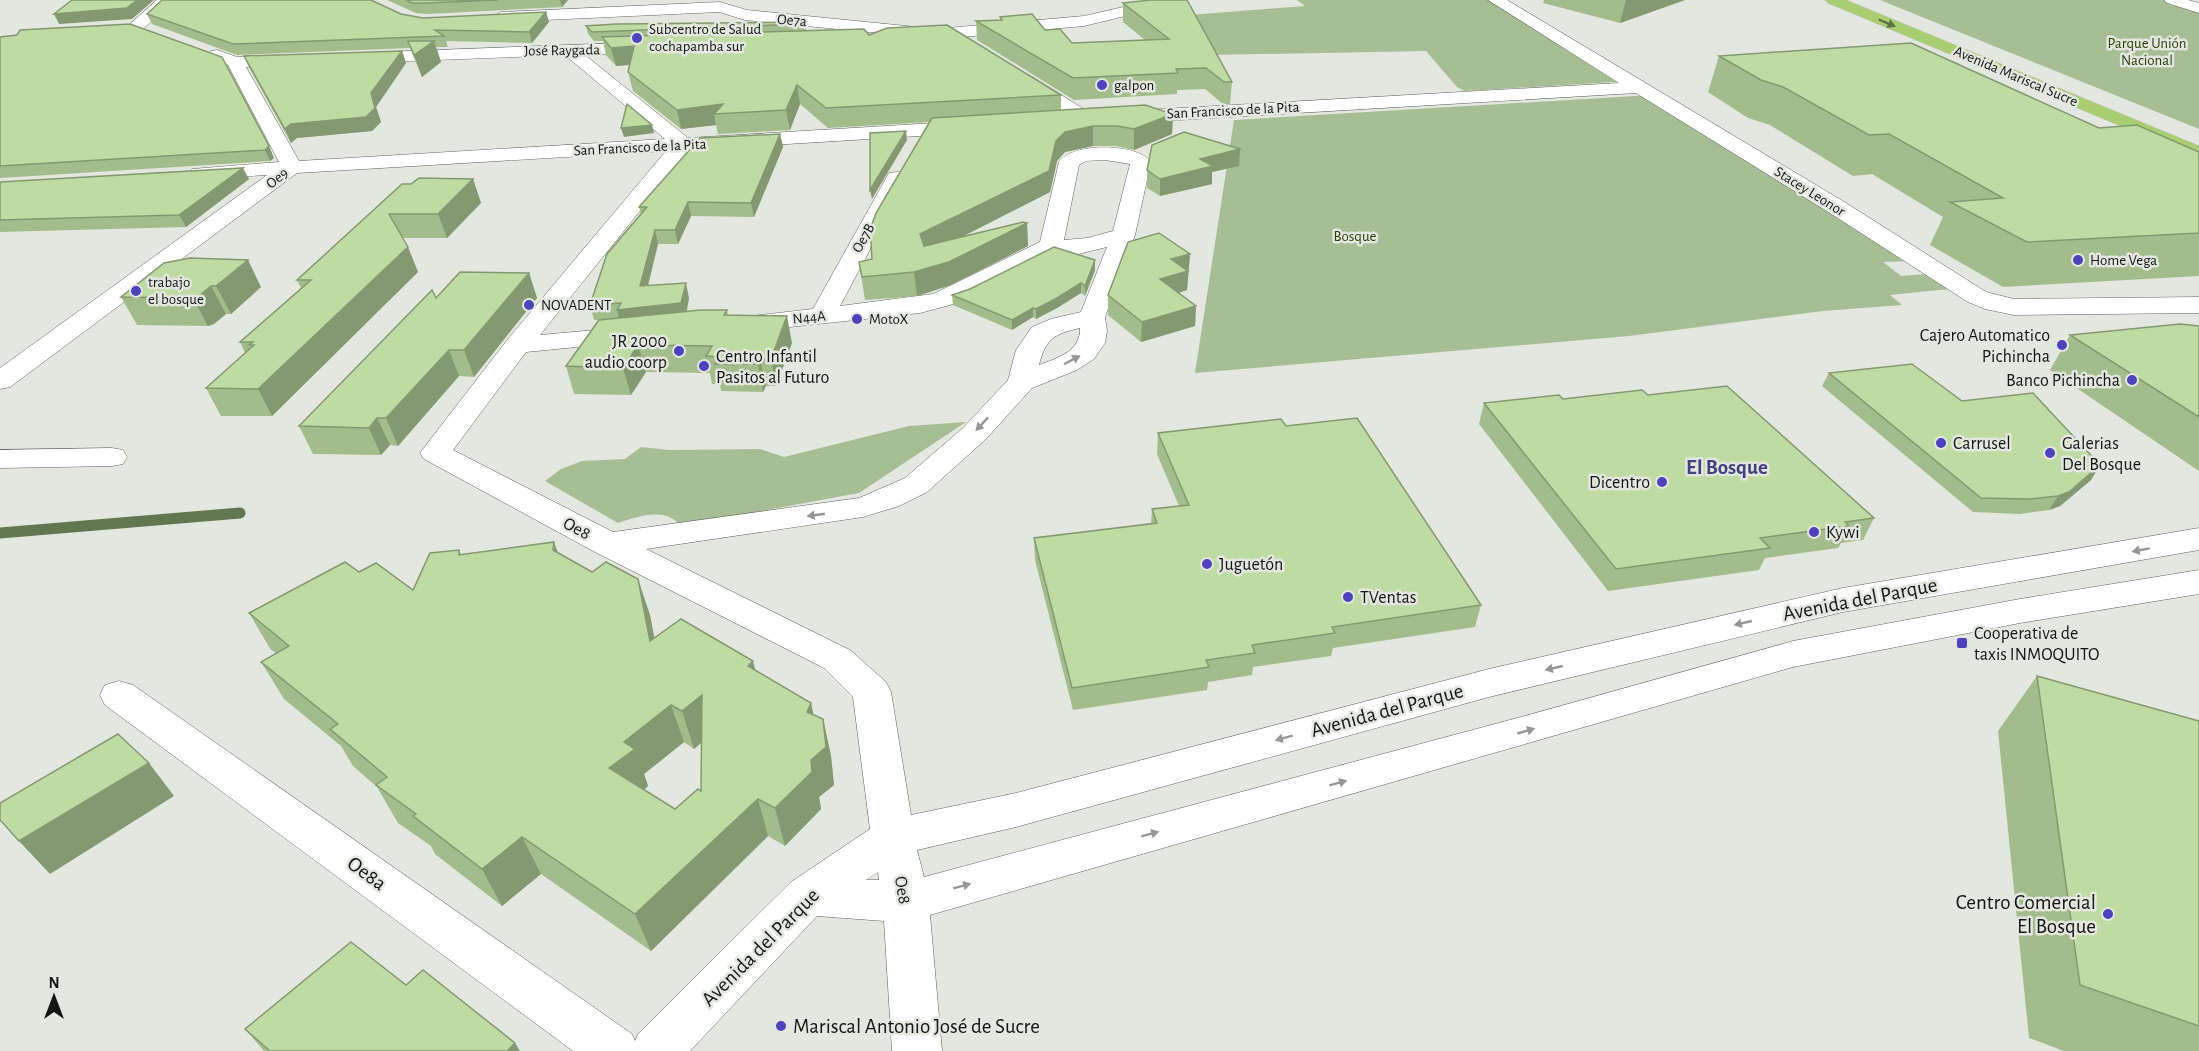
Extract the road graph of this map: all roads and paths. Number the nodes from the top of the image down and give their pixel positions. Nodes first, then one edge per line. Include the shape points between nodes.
1 (166, 0) edge
2 (1174, 0) edge
3 (1496, 0) edge
4 (1833, 0) edge
5 (2172, 0) edge
6 (719, 4) edge
7 (2199, 8) edge
8 (486, 18) edge
9 (137, 26) junction
10 (118, 27) edge
11 (158, 34) edge
12 (952, 34) junction
13 (457, 40) edge
14 (833, 40) edge
15 (970, 45) edge
16 (666, 47) edge
17 (202, 50) edge
18 (570, 51) junction
19 (477, 53) junction
20 (339, 58) edge
21 (304, 60) edge
22 (235, 62) junction
23 (1005, 68) edge
24 (1640, 87) junction
25 (1088, 120) junction
26 (1053, 122) edge
27 (983, 126) edge
28 (925, 130) junction
29 (683, 144) junction
30 (2199, 153) edge
31 (292, 167) junction
32 (175, 175) edge
33 (1123, 235) junction
34 (1054, 246) junction
35 (1111, 268) junction
36 (2192, 314) edge
37 (822, 316) junction
38 (1092, 317) junction
39 (717, 326) edge
40 (658, 332) edge
41 (519, 345) junction
42 (0, 381) edge
43 (1022, 382) junction
44 (112, 457) dead end
45 (0, 459) edge
46 (2199, 539) edge
47 (608, 544) junction
48 (2199, 582) edge
49 (119, 695) dead end
50 (893, 837) junction
51 (807, 896) junction
52 (906, 902) junction
53 (614, 1051) edge
54 (656, 1051) edge
55 (917, 1051) edge

1 - 9 street
2 - 12 street via 1084,21
3 - 24 street, Stacey Leonor
4 -> 30 main road, Avenida Mariscal Sucre
5 - 7 street
6 - 8 street, Oe7a
6 - 12 street, Oe7a via 734,13 753,16
9 - 10 street
9 - 11 street
12 - 14 street
12 - 15 street, Oe7a
13 - 19 street
16 - 18 street, José Raygada
17 - 22 street
18 - 19 street, José Raygada
18 - 29 street
19 - 20 street, José Raygada
21 - 22 street
22 - 31 street, Oe9
23 - 25 street
24 - 25 street, San Francisco de la Pita
24 - 36 street, Stacey Leonor via 1994,304 2146,306
25 - 26 street, San Francisco de la Pita
27 - 28 street, San Francisco de la Pita
28 - 29 street, San Francisco de la Pita
28 - 37 street, Oe7B
29 - 31 street, San Francisco de la Pita
29 - 41 street, Oe8
31 - 32 street, San Francisco de la Pita
31 - 42 street, Oe9
33 - 34 street, N44A via 1095,243
33 - 34 street via 1141,162 1147,154 1073,157
33 - 35 street
34 - 35 street
34 - 37 street, N44A via 941,300
35 - 38 street
37 - 39 street, N44A
43 -> 38 street via 1084,353 1092,343
38 - 43 street via 1044,330 1033,339
40 - 41 street
41 - 47 street, Oe8 via 435,453
43 -> 47 street via 975,433 916,485 888,499 832,513
44 - 45 street
46 -> 50 street, Avenida del Parque via 1843,600 1489,683 1016,810
47 - 50 street, Oe8 via 837,659 872,692
52 -> 48 street via 1793,654
49 - 53 street, Oe8a
50 - 51 street, Avenida del Parque
50 - 52 street, Oe8
51 - 52 street
51 - 54 street, Avenida del Parque
52 - 55 street, Oe8

